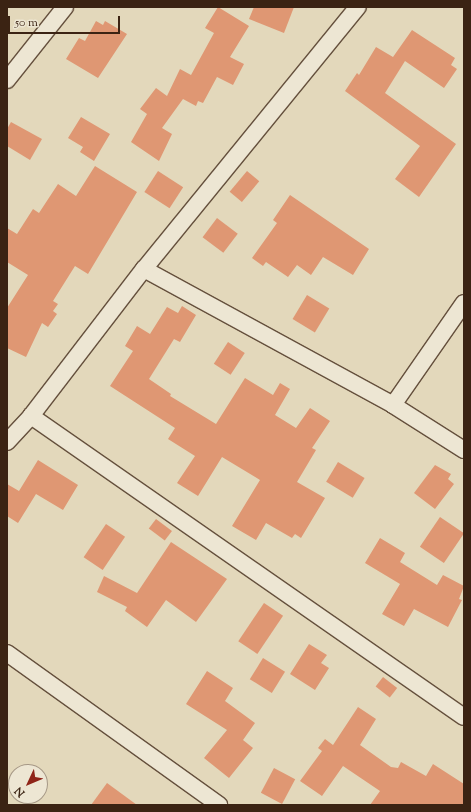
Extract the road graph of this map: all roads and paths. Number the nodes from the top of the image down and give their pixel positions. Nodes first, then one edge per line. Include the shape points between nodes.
1 (65, 7) edge
2 (358, 7) edge
3 (7, 80) edge
4 (144, 269) junction
5 (464, 303) edge
6 (393, 405) junction
7 (31, 416) junction
8 (7, 442) edge
9 (464, 450) edge
10 (7, 653) edge
11 (464, 717) edge
12 (219, 805) edge

1 - 3 street
2 - 4 street
4 - 6 street
4 - 7 street
5 - 6 street
6 - 9 street
7 - 8 street
7 - 11 street
10 - 12 street

